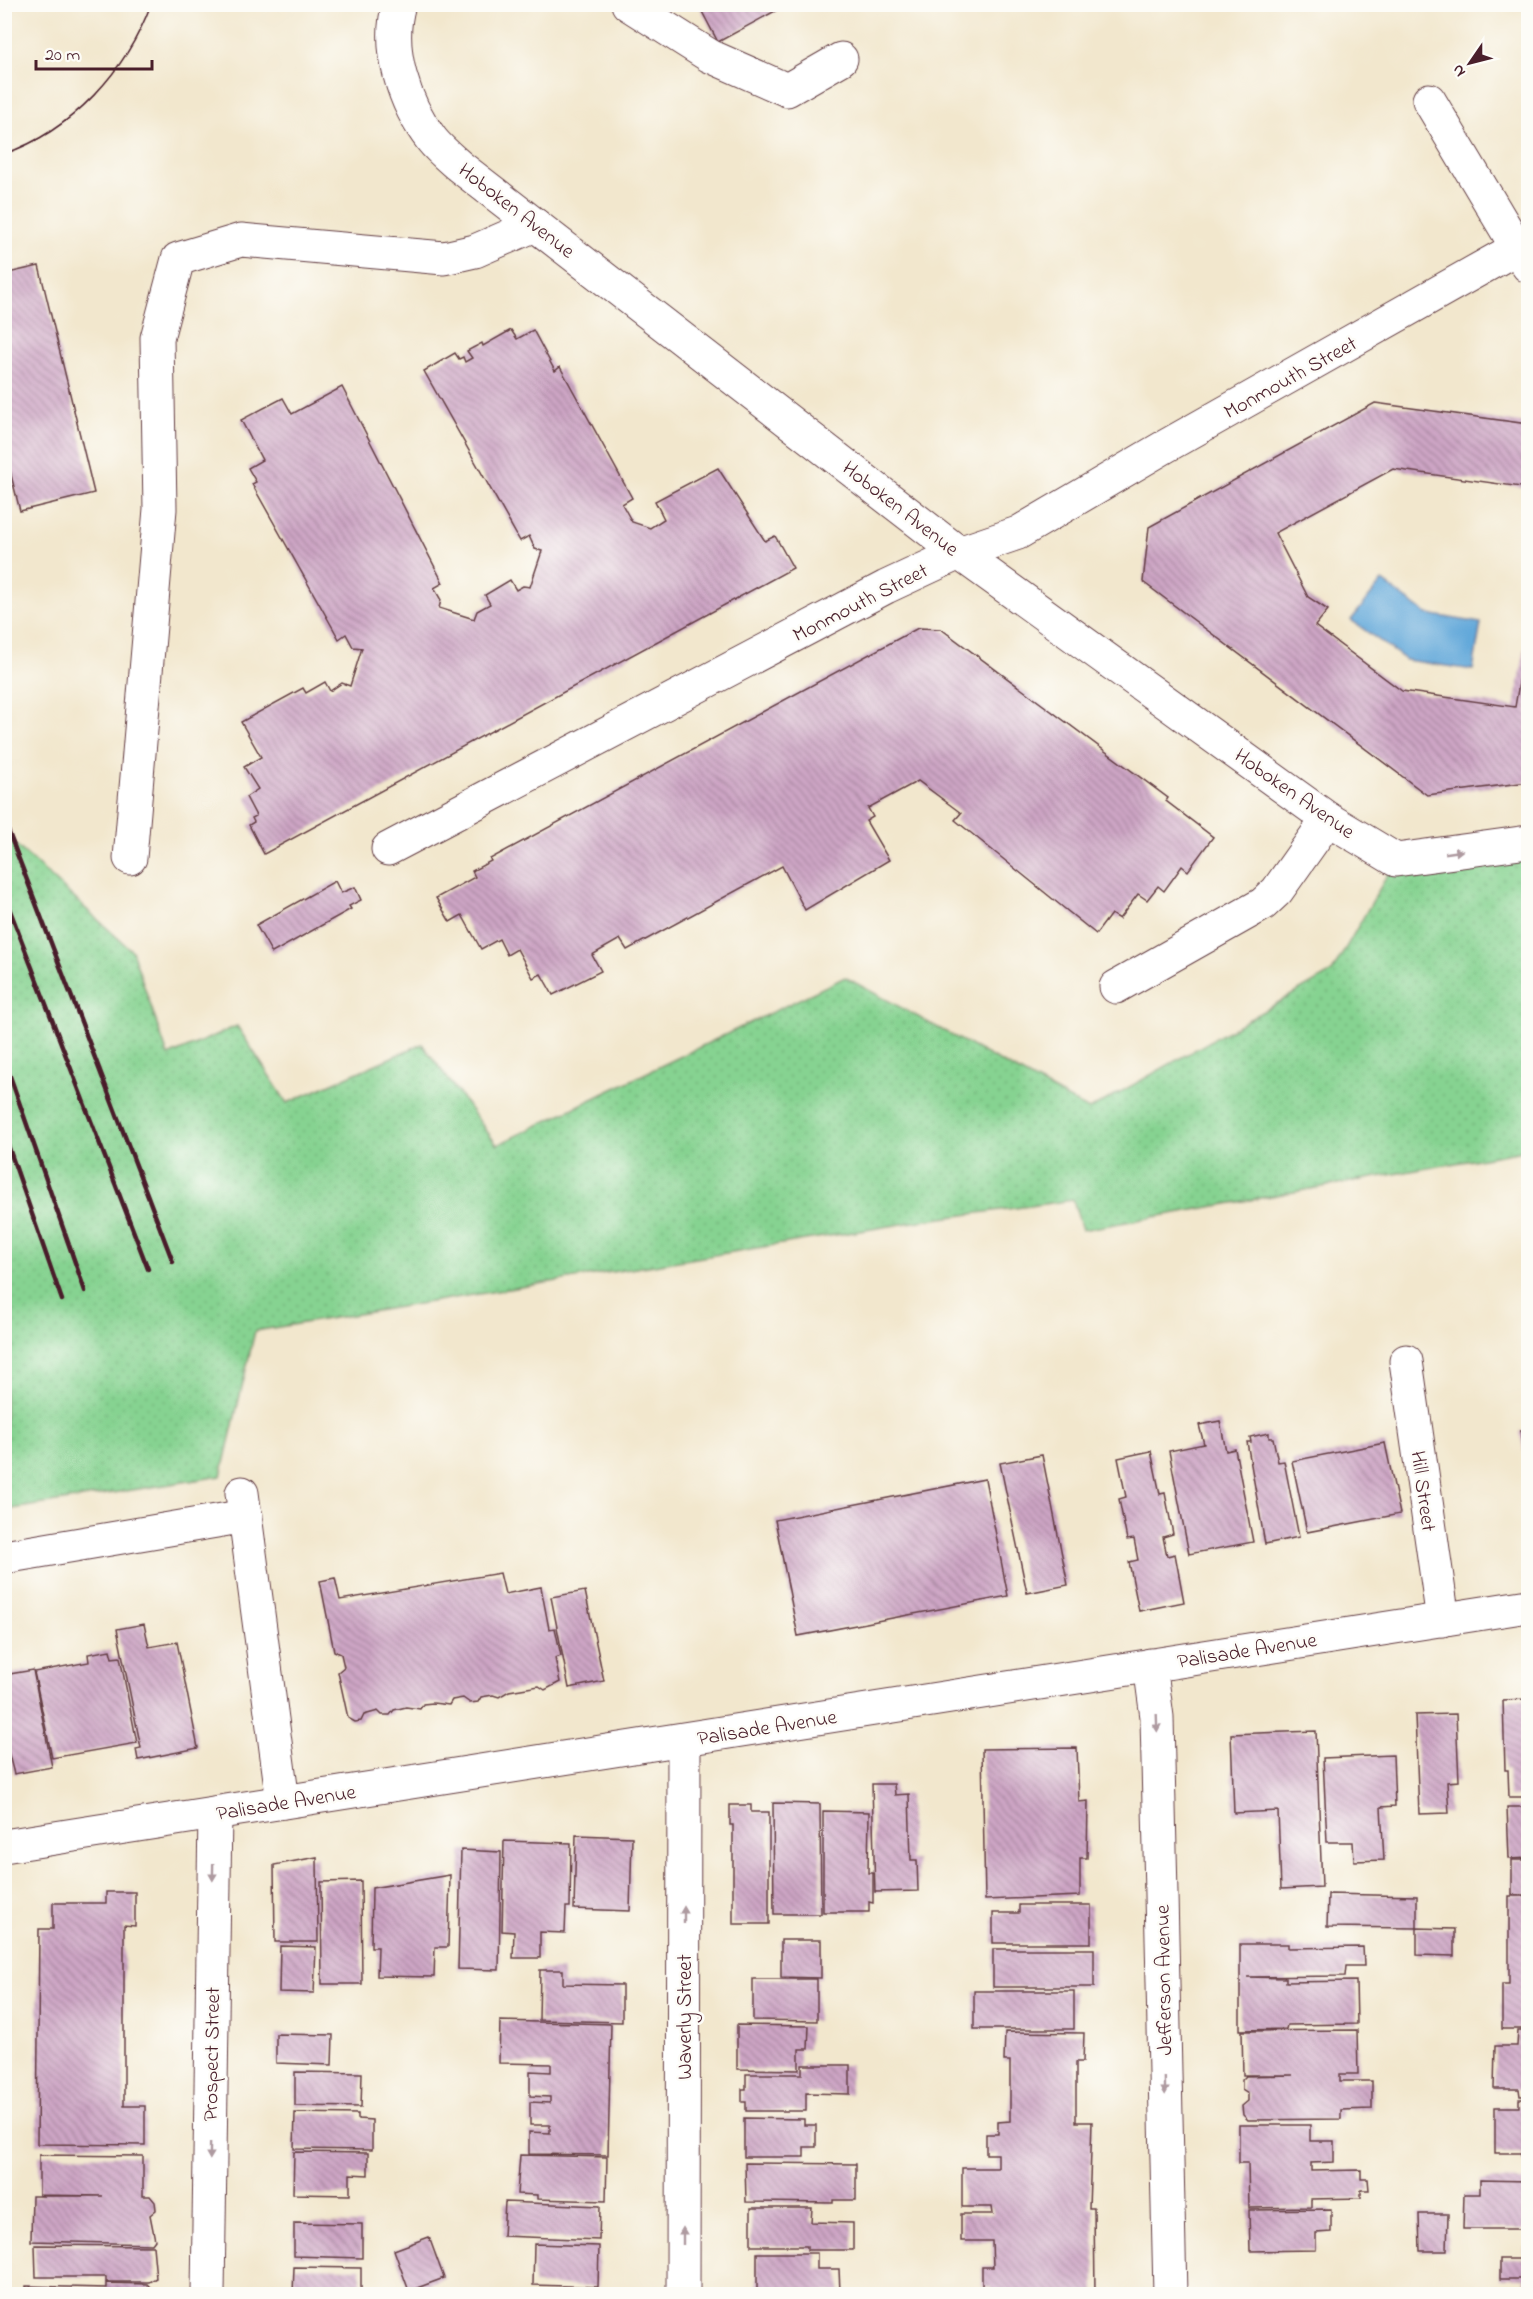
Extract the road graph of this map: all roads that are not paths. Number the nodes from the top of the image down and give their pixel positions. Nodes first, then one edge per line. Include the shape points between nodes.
1 (399, 4) edge
2 (628, 4) edge
3 (841, 59) dead end
4 (1429, 100) dead end
5 (535, 225) junction
6 (1523, 258) edge
7 (959, 553) junction
8 (1328, 819) junction
9 (1528, 842) edge
10 (388, 849) dead end
11 (130, 858) dead end
12 (1116, 987) dead end
13 (1406, 1361) dead end
14 (4, 1557) edge
15 (1528, 1606) edge
16 (1443, 1620) junction
17 (1150, 1665) junction
18 (684, 1740) junction
19 (283, 1802) junction
20 (215, 1814) junction
21 (4, 1846) edge
22 (208, 2295) edge
23 (683, 2295) edge
24 (1170, 2295) edge

1 - 5 street, Hoboken Avenue via 394,22 397,64 411,104 433,141
2 - 3 street via 710,57 787,90
4 - 6 street
5 - 7 street, Hoboken Avenue
5 - 11 street via 475,252 444,258 241,240 178,259 157,338 160,509
6 - 7 street, Monmouth Street via 1166,446 1017,533
7 - 8 street, Hoboken Avenue
7 - 10 street, Monmouth Street via 886,587
8 -> 9 street, Hoboken Avenue via 1396,860
8 - 12 street via 1277,891 1263,904
13 - 16 street, Hill Street
14 - 19 street via 244,1505
15 - 16 street, Palisade Avenue
16 - 17 street, Palisade Avenue
17 - 18 street, Palisade Avenue
17 -> 24 street, Jefferson Avenue via 1157,1717
18 - 19 street, Palisade Avenue
23 -> 18 street, Waverly Street
19 - 20 street, Palisade Avenue
20 - 21 street, Palisade Avenue
20 -> 22 street, Prospect Street

